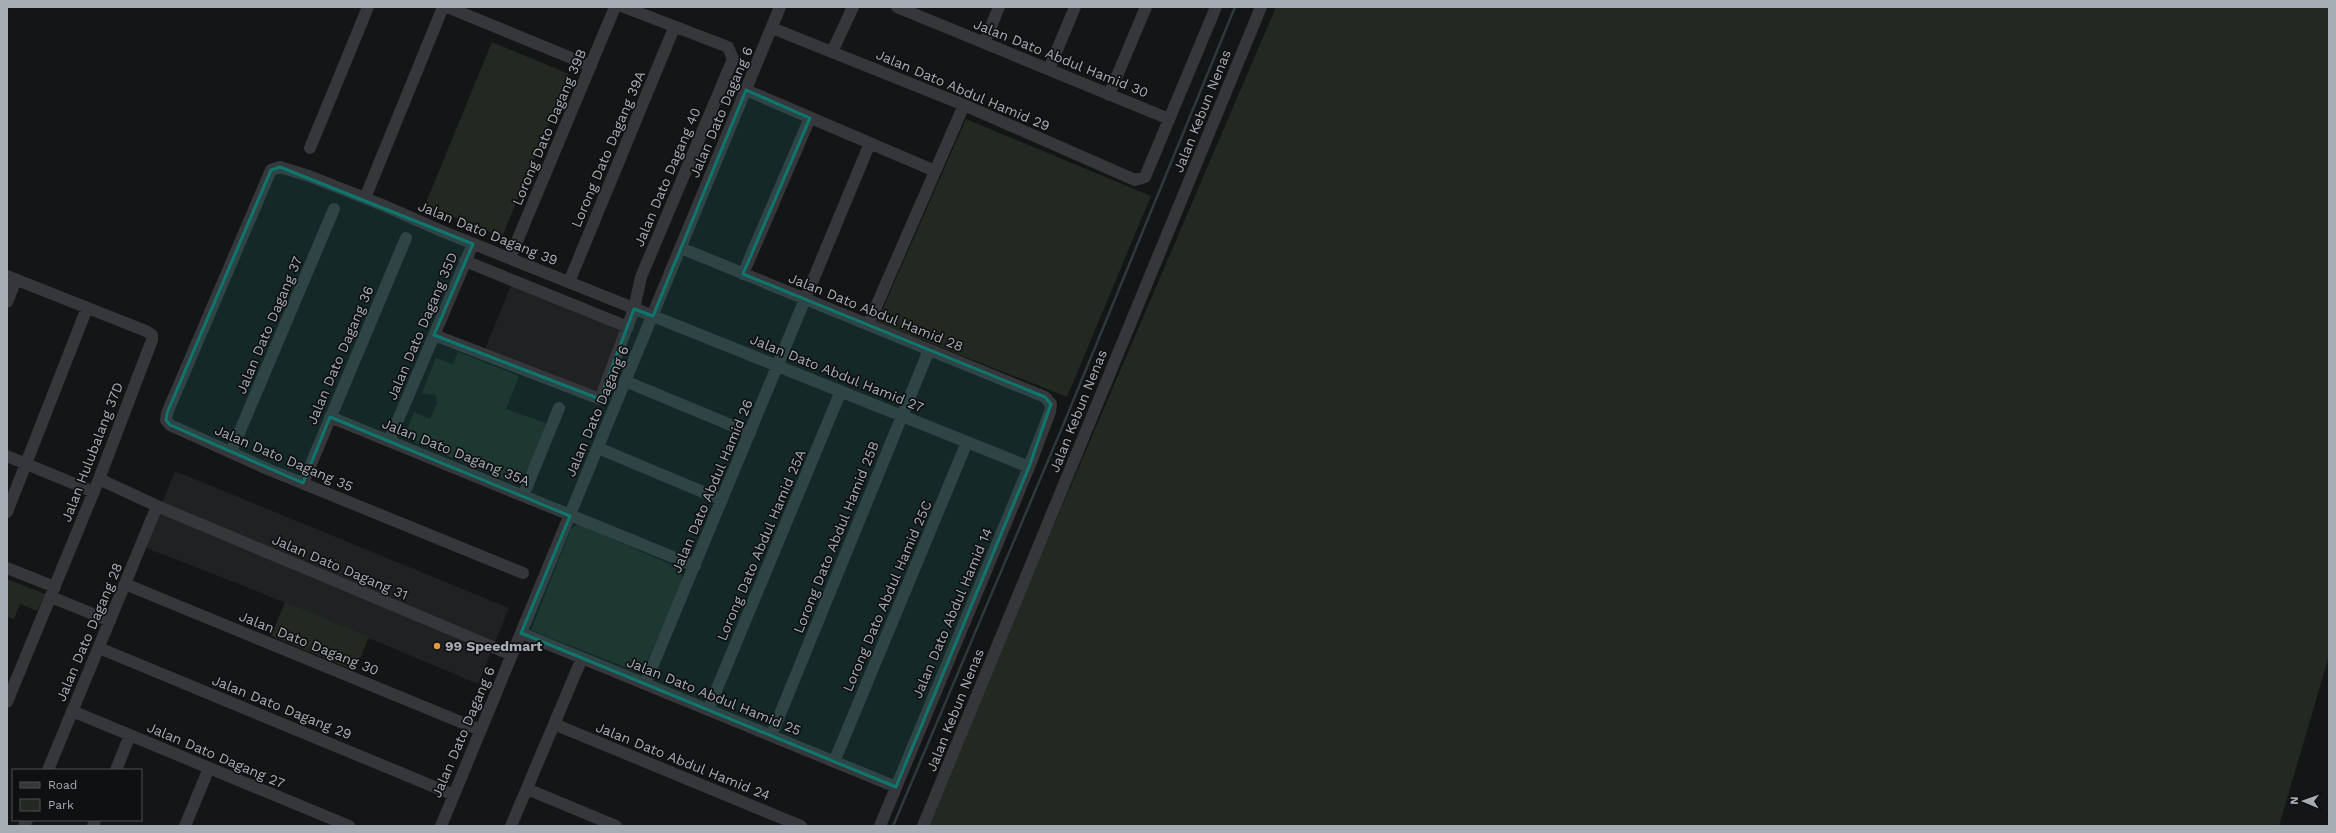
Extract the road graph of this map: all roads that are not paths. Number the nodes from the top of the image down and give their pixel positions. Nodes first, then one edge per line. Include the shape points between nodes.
1 (368, 7) edge
2 (443, 7) edge
3 (447, 7) edge
4 (616, 7) edge
5 (624, 7) edge
6 (780, 7) edge
7 (853, 7) edge
8 (898, 7) edge
9 (1000, 7) edge
10 (1075, 7) edge
11 (1146, 7) edge
12 (1216, 7) edge
13 (1262, 7) edge
14 (925, 12) edge
15 (674, 28) junction
16 (772, 28) junction
17 (984, 43) junction
18 (832, 52) junction
19 (591, 66) junction
20 (1048, 70) junction
21 (746, 90) junction
22 (1109, 95) junction
23 (964, 106) junction
24 (810, 118) junction
25 (1169, 119) junction
26 (870, 143) junction
27 (310, 148) dead end
28 (935, 170) junction
29 (365, 198) junction
30 (334, 209) dead end
31 (406, 238) dead end
32 (473, 244) junction
33 (681, 248) junction
34 (510, 258) junction
35 (466, 261) junction
36 (743, 274) junction
37 (11, 278) edge
38 (569, 282) junction
39 (221, 289) joint
40 (806, 300) junction
41 (7, 302) edge
42 (87, 308) junction
43 (634, 309) junction
44 (653, 316) junction
45 (868, 325) junction
46 (628, 326) junction
47 (434, 335) junction
48 (929, 350) junction
49 (779, 366) junction
50 (626, 381) junction
51 (841, 391) junction
52 (559, 408) dead end
53 (1050, 412) joint
54 (902, 416) junction
55 (330, 417) junction
56 (750, 433) junction
57 (389, 441) junction
58 (967, 442) junction
59 (598, 448) junction
60 (231, 452) junction
61 (7, 456) edge
62 (26, 464) junction
63 (1029, 467) junction
64 (99, 479) junction
65 (303, 483) junction
66 (94, 492) junction
67 (523, 496) junction
68 (722, 500) junction
69 (157, 506) junction
70 (7, 512) edge
71 (570, 516) junction
72 (695, 566) junction
73 (7, 568) edge
74 (523, 574) dead end
75 (125, 584) junction
76 (53, 592) junction
77 (110, 621) junction
78 (521, 633) junction
79 (98, 648) junction
80 (512, 655) junction
81 (582, 658) junction
82 (11, 683) edge
83 (646, 684) junction
84 (7, 702) edge
85 (708, 710) junction
86 (72, 711) junction
87 (554, 724) junction
88 (480, 730) junction
89 (130, 735) junction
90 (771, 736) junction
91 (834, 762) junction
92 (209, 768) junction
93 (48, 769) edge
94 (116, 769) edge
95 (896, 787) junction
96 (527, 789) junction
97 (454, 794) junction
98 (185, 826) edge
99 (349, 826) edge
100 (441, 826) edge
101 (512, 826) edge
102 (616, 826) edge
103 (801, 826) edge
104 (880, 826) edge
105 (923, 826) edge

1 - 27 street
2 - 29 street
3 - 19 street
4 - 19 street, Lorong Dato Dagang 39B
5 - 15 street
6 - 16 street, Jalan Dato Dagang 6
7 - 18 street
8 - 14 street, Jalan Dato Abdul Hamid 30
9 - 17 street
10 - 20 street
11 - 22 street
12 - 25 street
13 - 105 street, Jalan Kebun Nenas
14 - 17 street, Jalan Dato Abdul Hamid 30
15 - 38 street, Lorong Dato Dagang 39A
15 - 43 street, Jalan Dato Dagang 40 via 728,47 733,59 641,277
16 - 18 street, Jalan Dato Abdul Hamid 29
16 - 21 street, Jalan Dato Dagang 6
17 - 20 street, Jalan Dato Abdul Hamid 30
18 - 23 street, Jalan Dato Abdul Hamid 29
19 - 34 street, Lorong Dato Dagang 39B
20 - 22 street, Jalan Dato Abdul Hamid 30
21 - 24 street
21 - 33 street, Jalan Dato Dagang 6
22 - 25 street, Jalan Dato Abdul Hamid 30
23 - 25 street, Jalan Dato Abdul Hamid 29 via 1135,180 1145,177
23 - 28 street
24 - 26 street
24 - 36 street
26 - 28 street
26 - 40 street, Jalan Dato Abdul Hamid 26
28 - 45 street
29 - 32 street, Jalan Dato Dagang 39
29 - 39 street, Jalan Dato Dagang 39 via 280,167 271,170
30 - 60 street, Jalan Dato Dagang 37
31 - 55 street, Jalan Dato Dagang 36
32 - 34 street, Jalan Dato Dagang 39
32 - 35 street, Jalan Dato Dagang 35D
33 - 36 street, Jalan Dato Abdul Hamid 28
33 - 44 street, Jalan Dato Dagang 6
34 - 38 street, Jalan Dato Dagang 39
35 - 46 street
35 - 47 street, Jalan Dato Dagang 35D
36 - 40 street, Jalan Dato Abdul Hamid 28
37 - 41 street
37 - 42 street
38 - 43 street, Jalan Dato Dagang 39
39 - 60 street, Jalan Dato Dagang 35 via 166,413 166,420 170,425
40 - 45 street, Jalan Dato Abdul Hamid 28
40 - 49 street, Jalan Dato Abdul Hamid 26
42 - 62 street
42 - 64 street, Jalan Hulubalang 37D via 152,335 151,348
43 - 44 street, Jalan Dato Abdul Hamid 27
43 - 46 street, Jalan Dato Dagang 40
44 - 49 street, Jalan Dato Abdul Hamid 27
44 - 50 street, Jalan Dato Dagang 6
45 - 48 street, Jalan Dato Abdul Hamid 28
46 - 47 street, Jalan Dato Dagang 40 via 600,399
47 - 57 street, Jalan Dato Dagang 35D
48 - 53 street, Jalan Dato Abdul Hamid 28 via 1045,397 1051,404
48 - 54 street, Lorong Dato Abdul Hamid 25B
49 - 51 street, Jalan Dato Abdul Hamid 27
49 - 56 street, Jalan Dato Abdul Hamid 26
50 - 56 street
50 - 59 street, Jalan Dato Dagang 6
51 - 54 street, Jalan Dato Abdul Hamid 27
51 - 85 street, Lorong Dato Abdul Hamid 25A
52 - 67 street
53 - 63 street, Jalan Dato Abdul Hamid 14
54 - 58 street, Jalan Dato Abdul Hamid 27
54 - 90 street, Lorong Dato Abdul Hamid 25B
55 - 57 street, Jalan Dato Dagang 35A
55 - 65 street, Jalan Dato Dagang 36
56 - 68 street, Jalan Dato Abdul Hamid 26
57 - 67 street, Jalan Dato Dagang 35A
58 - 63 street, Jalan Dato Abdul Hamid 27
58 - 91 street, Lorong Dato Abdul Hamid 25C
59 - 68 street
59 - 71 street, Jalan Dato Dagang 6
60 - 65 street, Jalan Dato Dagang 35
61 - 62 street
62 - 66 street
62 - 70 street
63 - 95 street, Jalan Dato Abdul Hamid 14
64 - 66 street, Jalan Hulubalang 37D
64 - 69 street, Jalan Dato Dagang 31
65 - 74 street, Jalan Dato Dagang 35
66 - 76 street, Jalan Hulubalang 37D
67 - 71 street, Jalan Dato Dagang 35A
68 - 72 street, Jalan Dato Abdul Hamid 26
69 - 75 street, Jalan Dato Dagang 28
69 - 80 street, Jalan Dato Dagang 31
71 - 72 street, Jalan Dato Dagang 35A
71 - 78 street, Jalan Dato Dagang 6
72 - 83 street, Jalan Dato Abdul Hamid 26
73 - 76 street
75 - 77 street, Jalan Dato Dagang 28
75 - 88 street, Jalan Dato Dagang 30
76 - 77 street
76 - 82 street, Jalan Hulubalang 37D
77 - 79 street, Jalan Dato Dagang 28
78 - 80 street, Jalan Dato Dagang 6
78 - 81 street, Jalan Dato Abdul Hamid 25
79 - 86 street, Jalan Dato Dagang 28
79 - 97 street, Jalan Dato Dagang 29
80 - 88 street, Jalan Dato Dagang 6
81 - 83 street, Jalan Dato Abdul Hamid 25
81 - 87 street
82 - 84 street, Jalan Hulubalang 37D
83 - 85 street, Jalan Dato Abdul Hamid 25
85 - 90 street, Jalan Dato Abdul Hamid 25
86 - 89 street, Jalan Dato Dagang 27
86 - 93 street, Jalan Dato Dagang 28
87 - 96 street
87 - 103 street, Jalan Dato Abdul Hamid 24
88 - 97 street, Jalan Dato Dagang 6
89 - 92 street, Jalan Dato Dagang 27
89 - 94 street
90 - 91 street, Jalan Dato Abdul Hamid 25
91 - 95 street, Jalan Dato Abdul Hamid 25
92 - 98 street
92 - 99 street, Jalan Dato Dagang 27
95 - 104 street, Jalan Dato Abdul Hamid 14
96 - 101 street
96 - 102 street
97 - 100 street, Jalan Dato Dagang 6

